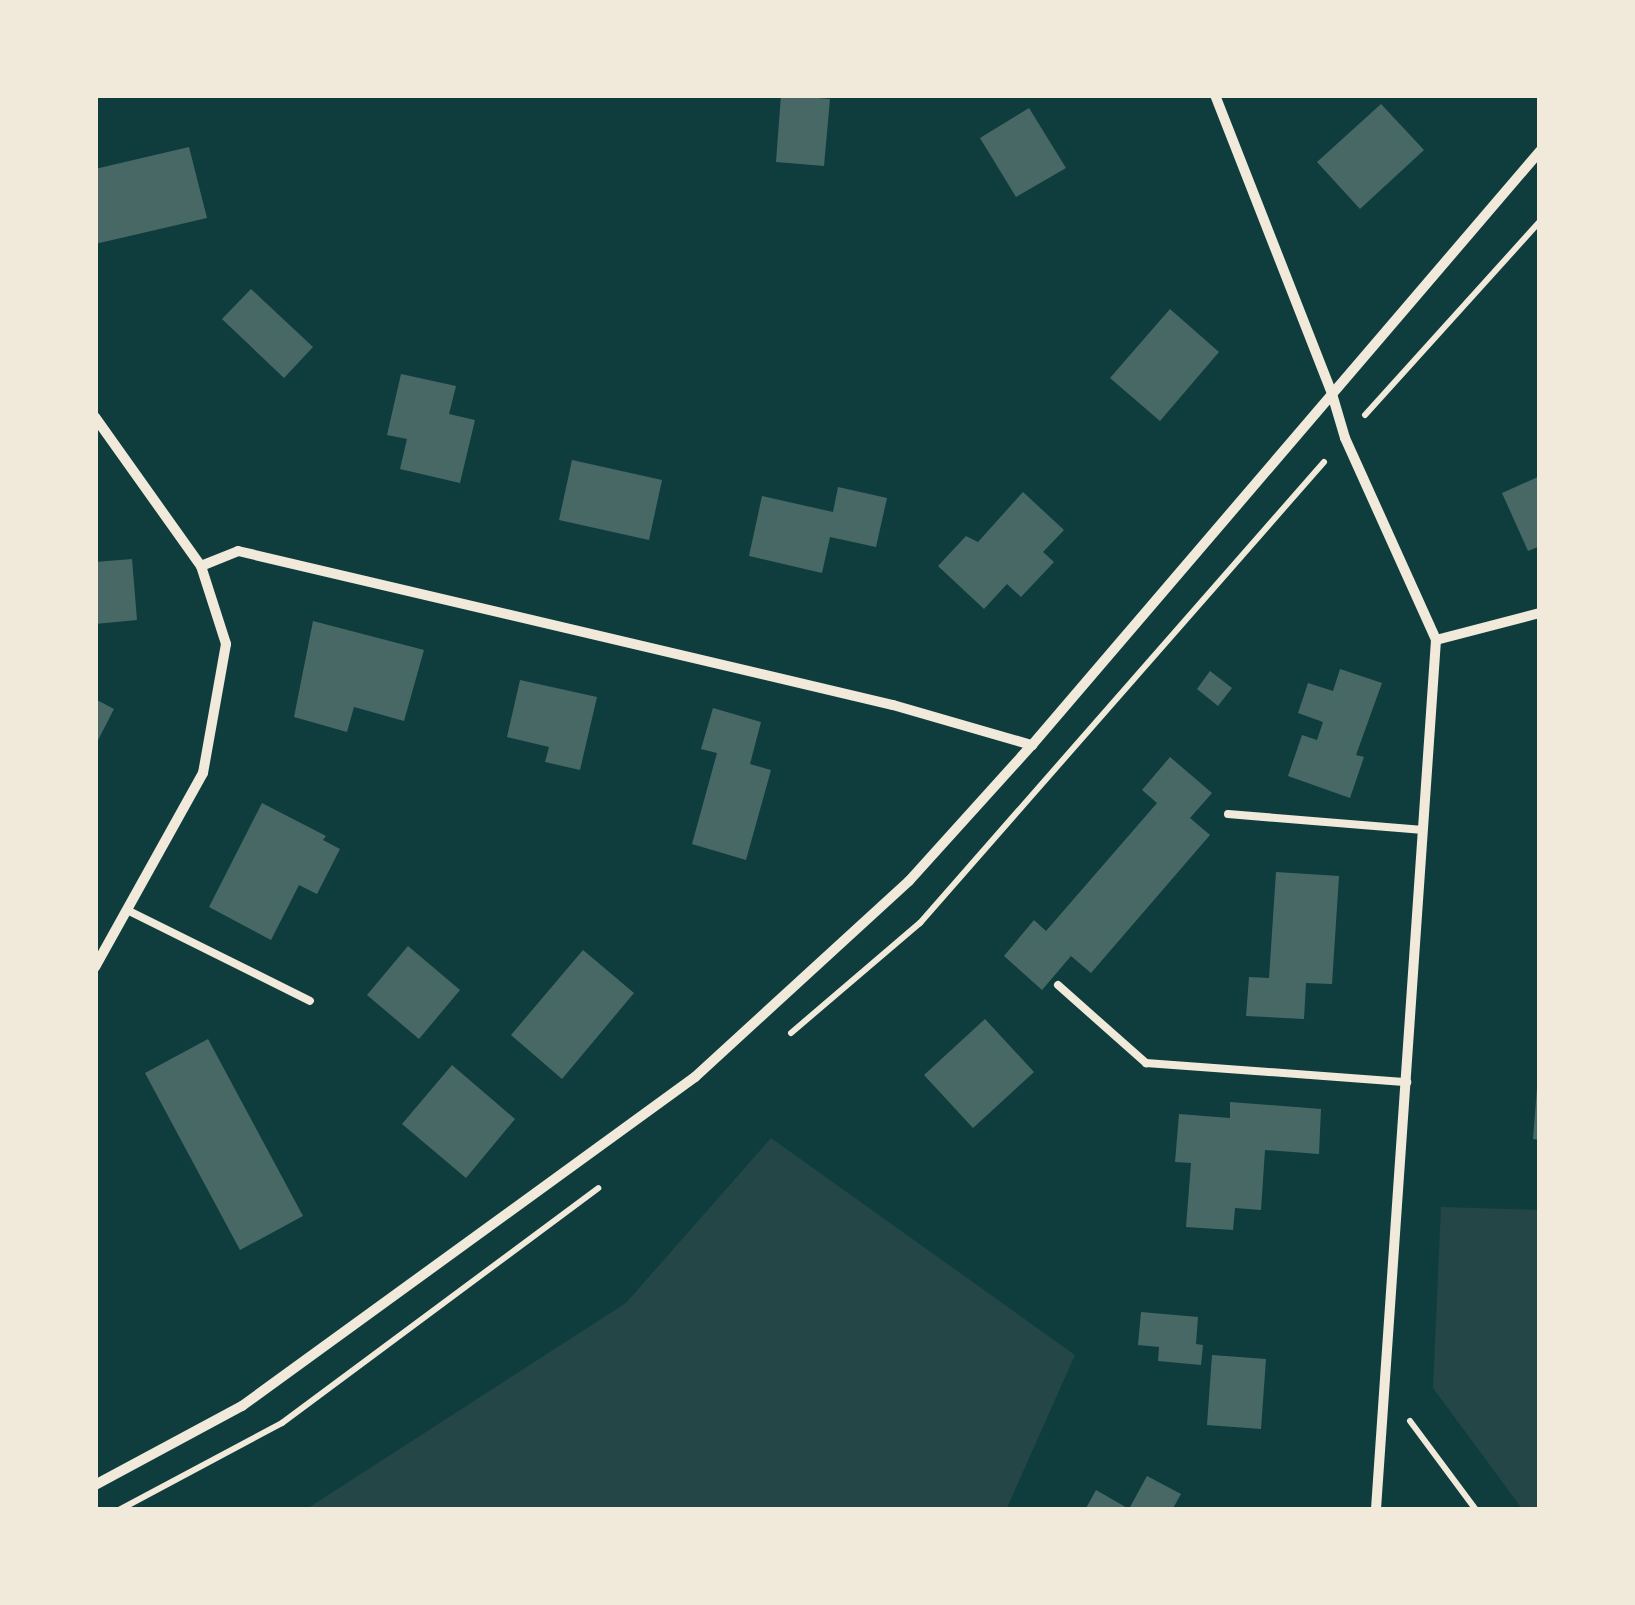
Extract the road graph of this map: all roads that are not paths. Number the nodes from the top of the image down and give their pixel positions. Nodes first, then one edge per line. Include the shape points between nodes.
1 (1215, 95) edge
2 (1540, 151) edge
3 (1332, 394) junction
4 (95, 417) edge
5 (201, 566) junction
6 (1540, 613) edge
7 (1436, 640) junction
8 (1032, 745) junction
9 (1228, 814) dead end
10 (1424, 830) junction
11 (129, 911) junction
12 (95, 968) edge
13 (1058, 985) dead end
14 (310, 1001) dead end
15 (1407, 1082) junction
16 (95, 1485) edge
17 (1376, 1510) edge

1 - 3 street
2 - 3 street
3 - 7 street via 1345,438
3 - 8 street
4 - 5 street
5 - 8 street via 238,551 893,704
5 - 11 street via 226,644 203,773
6 - 7 street
7 - 10 street
8 - 16 street via 909,881 695,1077 242,1406
9 - 10 lane
10 - 15 street
11 - 12 street
11 - 14 lane
13 - 15 lane via 1146,1064
15 - 17 street

